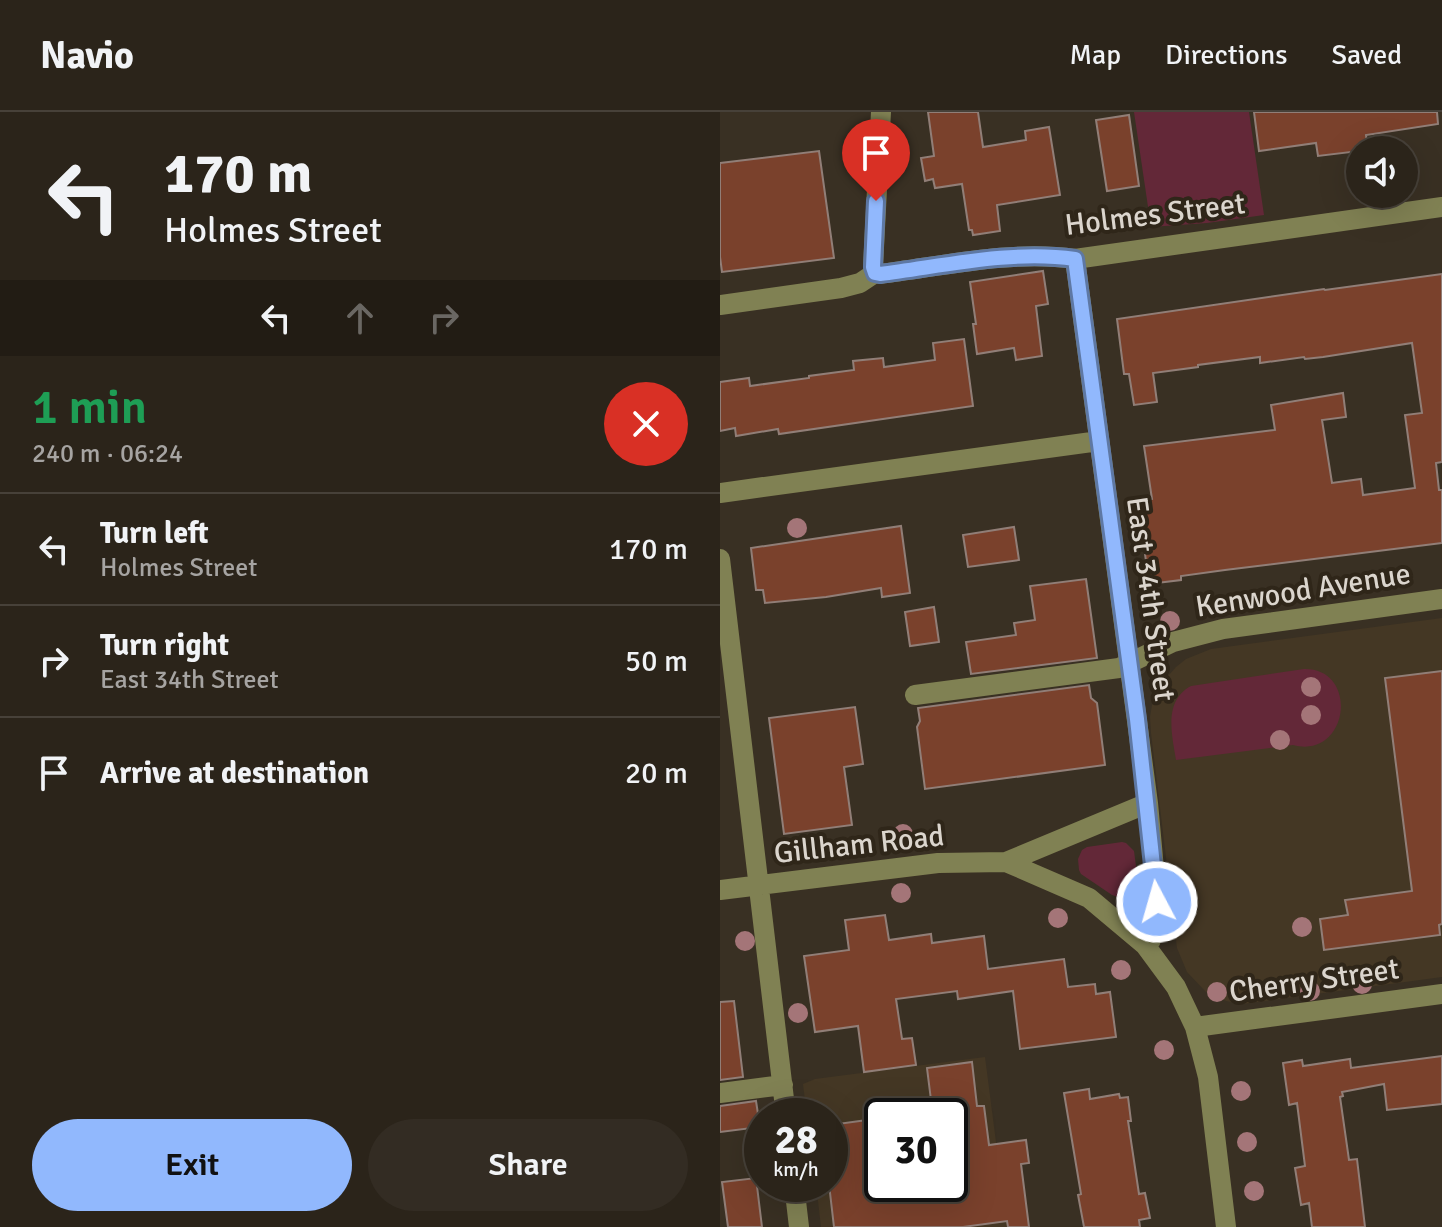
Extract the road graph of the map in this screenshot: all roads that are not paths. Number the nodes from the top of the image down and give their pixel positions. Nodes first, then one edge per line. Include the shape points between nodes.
1 (881, 112) edge
2 (1442, 207) edge
3 (1075, 259) junction
4 (875, 273) junction
5 (720, 305) edge
6 (1099, 441) junction
7 (720, 493) edge
8 (720, 559) edge
9 (1442, 599) edge
10 (1130, 663) junction
11 (915, 695) dead end
12 (728, 704) edge
13 (1148, 803) junction
14 (1006, 862) junction
15 (759, 885) junction
16 (720, 890) edge
17 (1145, 945) junction
18 (1442, 994) edge
19 (1195, 1027) junction
20 (783, 1085) junction
21 (720, 1093) edge
22 (784, 1098) edge
23 (796, 1202) edge
24 (799, 1227) edge
25 (1226, 1227) edge

1 - 4 street
2 - 3 street, Holmes Street
3 - 4 street, Holmes Street via 1018,256
3 - 6 street, East 34th Street
4 - 5 street, Holmes Street via 841,288
6 - 7 street
6 - 10 street, East 34th Street
8 - 12 street
9 - 10 street, Kenwood Avenue via 1223,629 1173,642
10 - 11 street, Kenwood Avenue
10 - 13 street, East 34th Street
12 - 15 street
13 - 14 street, Gillham Road
13 - 17 street, East 34th Street via 1157,902 1151,940
14 - 15 street, Gillham Road via 938,863
14 - 17 street, Gillham Road via 1089,898
15 - 16 street, Gillham Road
15 - 20 street
17 - 19 street, Gillham Road via 1176,987
18 - 19 street, Cherry Street
19 - 25 street, Gillham Road via 1208,1077
20 - 21 street
20 - 22 street
23 - 24 street

